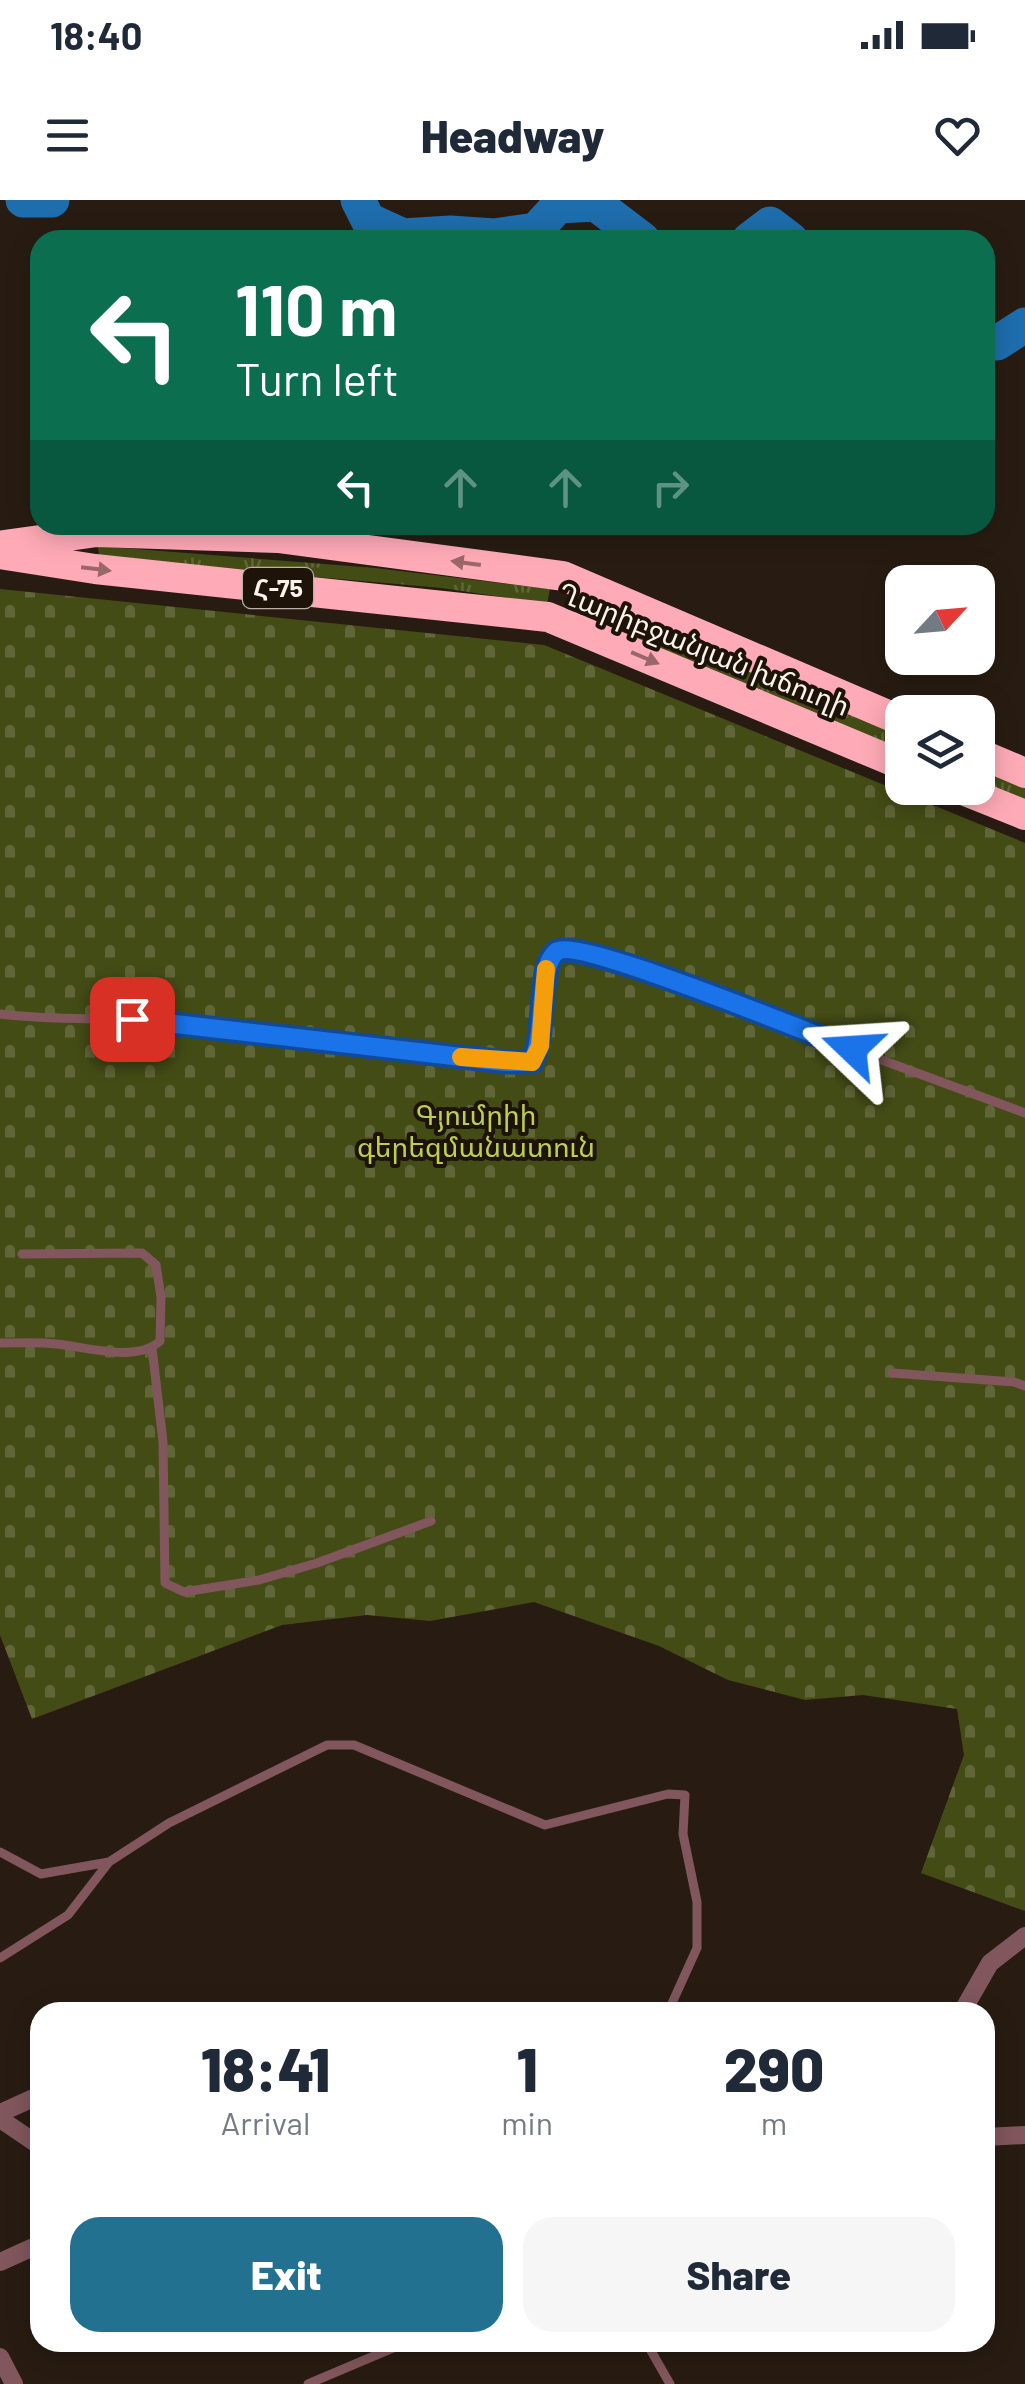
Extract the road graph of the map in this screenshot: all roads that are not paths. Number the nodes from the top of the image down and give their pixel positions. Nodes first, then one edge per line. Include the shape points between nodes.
1 (74, 535) edge
2 (187, 535) edge
3 (0, 545) edge
4 (0, 554) edge
5 (563, 576) junction
6 (555, 620) junction
7 (885, 714) edge
8 (885, 757) edge
9 (995, 760) edge
10 (1025, 773) edge
11 (995, 803) edge
12 (1025, 816) edge
13 (0, 1014) edge
14 (1025, 1113) edge
15 (22, 1254) dead end
16 (0, 1343) edge
17 (152, 1348) junction
18 (892, 1373) dead end
19 (1025, 1386) edge
20 (431, 1520) dead end
21 (0, 1852) edge
22 (109, 1862) junction
23 (1025, 1936) edge
24 (0, 1958) edge
25 (673, 2002) edge
26 (968, 2002) edge
27 (30, 2101) edge
28 (0, 2116) edge
29 (1025, 2135) edge
30 (995, 2136) edge
31 (30, 2138) edge
32 (30, 2248) edge
33 (0, 2262) edge
34 (383, 2352) edge
35 (652, 2352) edge
36 (0, 2357) edge
37 (14, 2384) edge
38 (308, 2384) edge
39 (670, 2384) edge

1 -> 3 highway, Ղարիբջանյան խճուղի / Հ-75
5 -> 2 highway, Ղարիբջանյան խճուղի / Հ-75 via 278,538
4 -> 6 highway, Ղարիբջանյան խճուղի / Հ-75
5 - 6 highway
5 - 7 highway, Ղարիբջանյան խճուղի / Հ-75
6 -> 8 highway, Ղարիբջանյան խճուղի / Հ-75
9 - 10 highway
11 - 12 highway
13 - 14 lane via 169,1022 532,1062 552,954 582,950
15 - 17 lane via 142,1254 156,1266 161,1297 160,1341
16 - 17 lane
17 - 20 lane via 165,1583 184,1592 259,1580
18 - 19 lane
21 - 22 lane via 41,1874
22 - 24 lane via 68,1915
22 - 25 lane via 169,1823 327,1745 354,1745 545,1824 685,1795 682,1834 697,1902 697,1948
23 - 26 street via 990,1962
27 - 28 street
28 - 31 street
29 - 30 street
32 - 33 street
34 - 38 lane
35 - 39 lane
36 - 37 street

